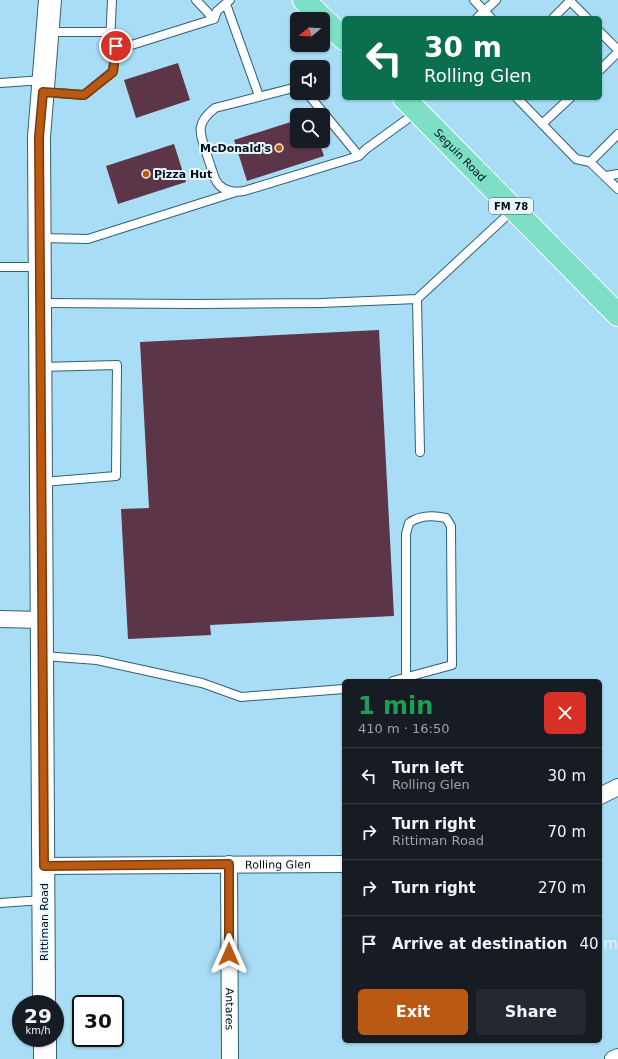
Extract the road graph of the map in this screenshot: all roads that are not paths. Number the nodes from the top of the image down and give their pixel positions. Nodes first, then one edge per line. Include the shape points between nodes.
1 (50, 0) edge
2 (112, 0) edge
3 (196, 0) edge
4 (304, 0) edge
5 (474, 0) edge
6 (496, 0) edge
7 (228, 2) edge
8 (484, 11) junction
9 (479, 16) edge
10 (490, 16) edge
11 (555, 16) edge
12 (585, 16) edge
13 (214, 19) junction
14 (47, 32) junction
15 (110, 32) junction
16 (602, 34) edge
17 (342, 38) edge
18 (116, 46) junction
19 (618, 52) edge
20 (602, 68) edge
21 (0, 83) edge
22 (43, 86) junction
23 (290, 89) edge
24 (259, 96) junction
25 (313, 100) edge
26 (518, 100) edge
27 (568, 100) edge
28 (410, 105) edge
29 (542, 124) junction
30 (618, 134) edge
31 (359, 156) junction
32 (590, 162) junction
33 (618, 174) edge
34 (606, 176) junction
35 (618, 189) edge
36 (236, 192) junction
37 (514, 209) junction
38 (40, 238) junction
39 (0, 267) edge
40 (40, 267) junction
41 (417, 299) junction
42 (40, 303) junction
43 (618, 314) edge
44 (40, 367) junction
45 (420, 452) dead end
46 (41, 482) junction
47 (0, 620) edge
48 (41, 620) junction
49 (42, 656) junction
50 (406, 678) junction
51 (402, 679) edge
52 (342, 689) edge
53 (618, 787) edge
54 (602, 795) edge
55 (229, 864) junction
56 (342, 864) edge
57 (44, 866) junction
58 (44, 900) junction
59 (0, 903) edge
60 (44, 995) edge
61 (45, 1047) edge
62 (618, 1057) edge
63 (45, 1059) edge
64 (230, 1059) edge
65 (613, 1059) edge

1 - 14 main road, Rittiman Road
2 - 15 lane
3 - 13 lane
4 - 17 main road
5 - 8 lane
6 - 8 lane
7 - 13 lane via 217,11
7 - 24 lane
8 - 9 lane
8 - 10 lane
11 - 12 lane via 570,1
13 - 18 lane via 122,48
14 - 15 lane
14 - 22 main road, Rittiman Road
15 - 18 lane via 110,43
16 - 19 lane
18 - 22 lane via 113,72 84,95
19 - 20 lane
21 - 22 lane
22 - 38 main road, Rittiman Road via 39,137
23 - 24 lane
24 - 36 lane via 215,108 208,114 200,129 217,183 223,189
25 - 31 lane
26 - 29 lane
27 - 29 lane
28 - 31 lane
28 - 37 main road, Seguin Road / FM 78
29 - 32 lane via 576,159
30 - 32 lane
31 - 36 lane
32 - 34 lane
33 - 34 lane
34 - 35 lane
36 - 38 lane via 88,239
37 - 41 lane
37 - 43 main road, Seguin Road / FM 78
38 - 40 main road, Rittiman Road
39 - 40 lane
40 - 42 main road, Rittiman Road
41 - 42 lane via 320,304
41 - 45 lane
42 - 44 main road, Rittiman Road
44 - 46 main road, Rittiman Road
44 - 46 lane via 116,365 116,476
46 - 48 main road, Rittiman Road
47 - 48 street
48 - 49 main road, Rittiman Road
49 - 52 lane via 97,660 202,683 241,697
49 - 57 main road, Rittiman Road
50 - 50 lane via 452,665 452,526 446,518 416,518 409,524 406,534
50 - 51 lane
53 - 54 street
55 - 56 street, Rolling Glen
55 - 57 street, Rolling Glen
55 - 64 street, Antares
57 - 58 main road, Rittiman Road
58 - 59 lane
58 - 60 main road, Rittiman Road
61 - 63 main road
62 - 65 street

